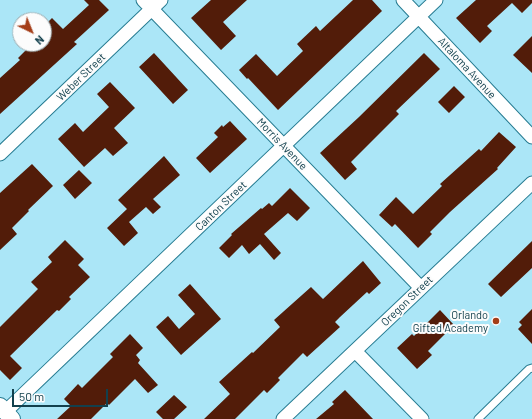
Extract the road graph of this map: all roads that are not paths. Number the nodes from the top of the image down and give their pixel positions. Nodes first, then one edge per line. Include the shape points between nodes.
1 (403, 0) edge
2 (436, 0) edge
3 (152, 3) edge
4 (418, 16) junction
5 (532, 136) edge
6 (284, 146) junction
7 (0, 154) edge
8 (532, 183) edge
9 (421, 288) junction
10 (355, 351) junction
11 (532, 368) edge
12 (6, 412) edge
13 (283, 419) edge
14 (422, 419) edge
15 (478, 419) edge

1 - 4 street, Altaloma Avenue
2 - 4 street, Canton Street
3 - 6 street, Morris Avenue
3 - 7 street, Weber Street
4 - 5 street, Altaloma Avenue
4 - 6 street, Canton Street
6 - 9 street, Morris Avenue
6 - 12 street, Canton Street
8 - 9 street, Oregon Street
9 - 10 street, Oregon Street
10 - 13 street, Oregon Street
10 - 14 street
11 - 15 lane

